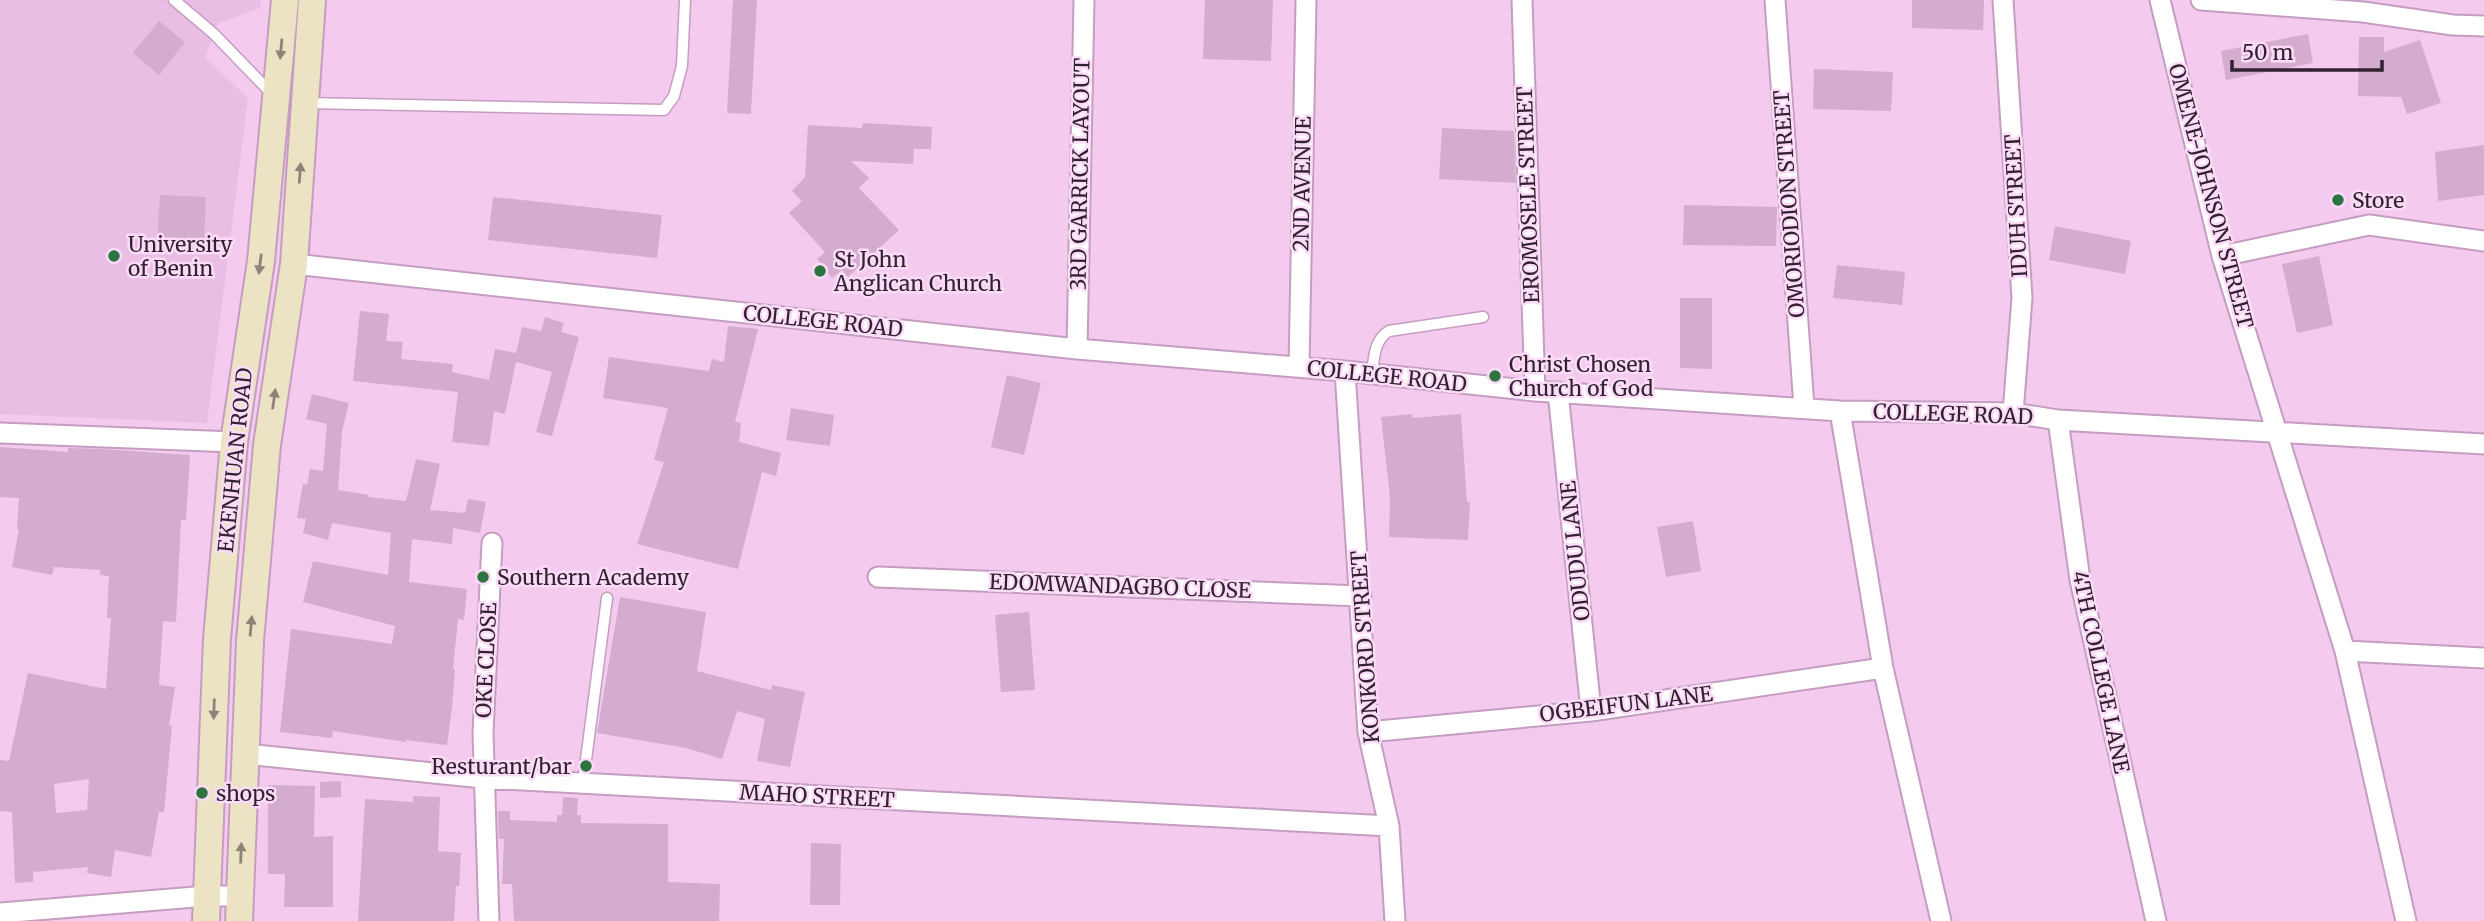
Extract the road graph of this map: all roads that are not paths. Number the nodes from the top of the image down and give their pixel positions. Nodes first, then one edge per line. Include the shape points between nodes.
1 (174, 0) edge
2 (285, 0) edge
3 (312, 0) edge
4 (685, 0) edge
5 (1084, 0) edge
6 (1306, 0) edge
7 (1522, 0) edge
8 (1775, 0) edge
9 (2003, 0) edge
10 (2160, 0) edge
11 (2201, 0) edge
12 (2484, 26) edge
13 (276, 98) junction
14 (304, 103) junction
15 (2484, 241) edge
16 (2222, 256) junction
17 (294, 264) junction
18 (1483, 317) dead end
19 (1077, 348) junction
20 (1299, 367) junction
21 (1345, 371) junction
22 (1371, 374) junction
23 (1535, 391) junction
24 (1558, 392) junction
25 (1804, 407) junction
26 (1840, 411) junction
27 (2013, 413) junction
28 (2058, 420) junction
29 (2278, 431) junction
30 (0, 433) edge
31 (234, 442) junction
32 (2484, 444) edge
33 (492, 543) dead end
34 (878, 577) dead end
35 (1361, 597) junction
36 (607, 598) dead end
37 (2345, 652) junction
38 (2484, 658) edge
39 (1883, 668) junction
40 (1591, 710) junction
41 (1368, 732) junction
42 (245, 754) junction
43 (483, 778) junction
44 (583, 783) junction
45 (1389, 826) junction
46 (207, 908) edge
47 (239, 909) edge
48 (0, 913) edge
49 (489, 921) edge
50 (1395, 921) edge
51 (1941, 921) edge
52 (2156, 921) edge
53 (2406, 921) edge

1 - 13 lane
2 -> 13 main road, EKENHUAN ROAD
3 - 14 main road, EKENHUAN ROAD
4 - 14 lane via 682,66 674,96 664,110
5 - 19 street, 3RD GARRICK LAYOUT
6 - 20 street, 2ND AVENUE
7 - 23 street, EROMOSELE STREET
8 - 25 street, OMORIODION STREET
9 - 27 street, IDUH STREET via 2021,298
10 - 16 street, OMENE-JOHNSON STREET
11 - 12 street
13 -> 31 main road, EKENHUAN ROAD via 261,261
17 -> 14 main road, EKENHUAN ROAD
15 - 16 street via 2369,225
16 - 29 street, OMENE-JOHNSON STREET
17 - 19 street, COLLEGE ROAD
42 -> 17 main road, EKENHUAN ROAD via 267,445
18 - 22 lane via 1389,331 1381,336
19 - 20 street, COLLEGE ROAD
20 - 21 street, COLLEGE ROAD
21 - 22 street, COLLEGE ROAD
21 - 35 street, KONKORD STREET
22 - 23 street, COLLEGE ROAD
23 - 24 street, COLLEGE ROAD
24 - 25 street, COLLEGE ROAD
24 - 40 street, ODUDU LANE
25 - 26 street, COLLEGE ROAD
26 - 27 street, COLLEGE ROAD
26 - 39 street
27 - 28 street, COLLEGE ROAD
28 - 29 street, COLLEGE ROAD
28 - 52 street, 4TH COLLEGE LANE via 2080,580
29 - 32 street, COLLEGE ROAD
29 - 37 street, OMENE-JOHNSON STREET
30 - 31 street
31 -> 46 main road, EKENHUAN ROAD via 217,639
33 - 43 street, OKE CLOSE
34 - 35 street, EDOMWANDAGBO CLOSE
35 - 41 street, KONKORD STREET
36 - 44 lane
37 - 38 street
37 - 53 street, OMENE-JOHNSON STREET
39 - 40 street, OGBEIFUN LANE
39 - 51 street
40 - 41 street, OGBEIFUN LANE
41 - 45 street, KONKORD STREET
42 - 43 street, MAHO STREET
47 -> 42 main road, EKENHUAN ROAD
43 - 44 street, MAHO STREET
43 - 49 street, OKE CLOSE
44 - 45 street, MAHO STREET
45 - 50 street, KONKORD STREET
46 - 47 street
46 - 48 street

